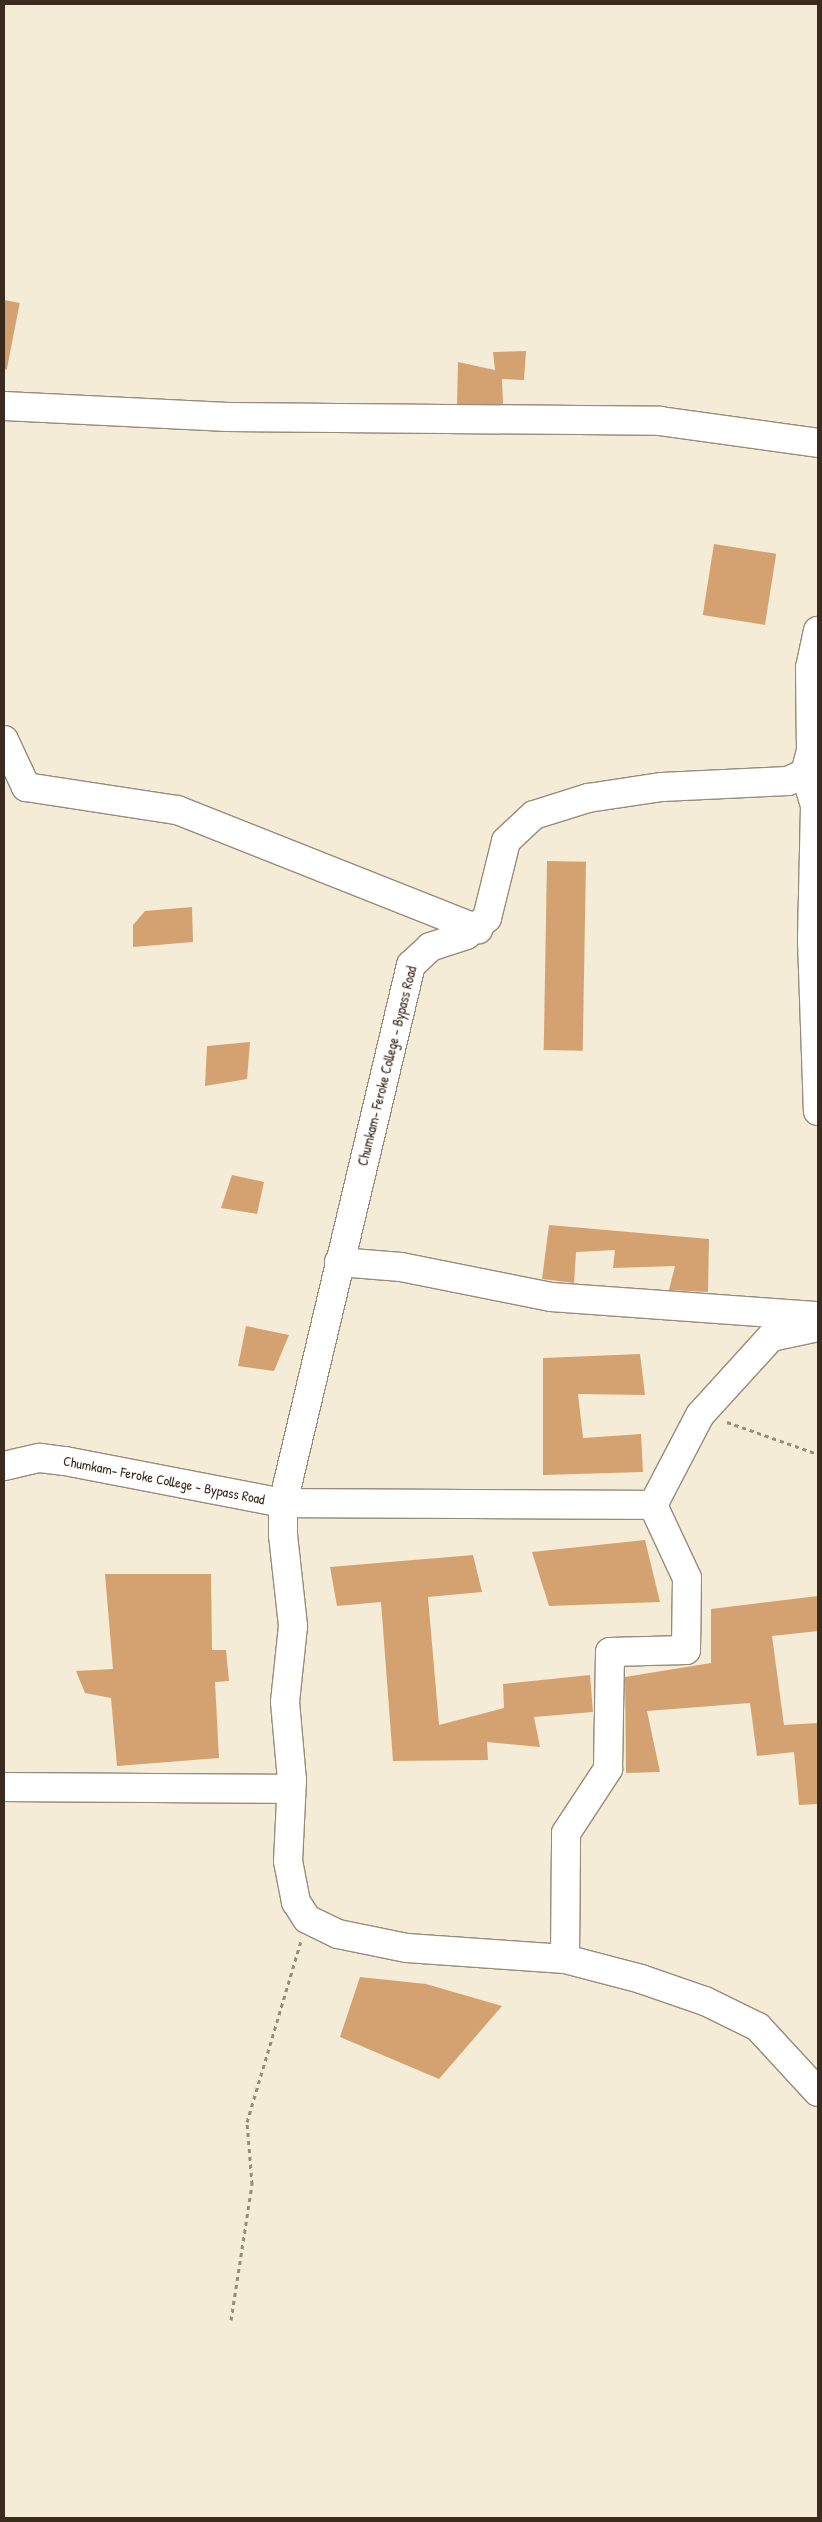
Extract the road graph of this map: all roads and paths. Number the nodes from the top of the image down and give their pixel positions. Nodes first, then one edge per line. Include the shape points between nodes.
1 (4, 406) edge
2 (818, 443) edge
3 (818, 631) edge
4 (4, 740) edge
5 (811, 773) edge
6 (478, 928) junction
7 (818, 1111) edge
8 (340, 1262) junction
9 (818, 1316) edge
10 (818, 1327) edge
11 (700, 1415) junction
12 (818, 1454) edge
13 (4, 1466) edge
14 (284, 1503) junction
15 (653, 1506) junction
16 (4, 1787) edge
17 (291, 1790) junction
18 (307, 1919) junction
19 (565, 1959) junction
20 (818, 2092) edge
21 (231, 2320) dead end

1 - 2 street via 228,416 660,422
3 - 5 street via 810,668
4 - 6 street via 26,787 177,810
5 - 6 street via 788,781 644,790 588,798 534,815 506,841 491,908
5 - 7 street via 815,806 812,941
6 - 8 street, Chumkam- Feroke College - Bypass Road via 430,947 411,965
8 - 9 street via 401,1267 551,1297
8 - 14 street, Chumkam- Feroke College - Bypass Road
10 - 11 street via 771,1337
11 - 12 path via 743,1426
11 - 15 street
13 - 14 street, Chumkam- Feroke College - Bypass Road via 40,1458 65,1461
14 - 15 street
14 - 17 street via 284,1556 293,1626 285,1702
15 - 19 street via 687,1578 686,1650 610,1652 608,1769 566,1833
16 - 17 street
17 - 18 street via 288,1862 296,1902
18 - 19 street via 338,1934 407,1948
18 - 21 path via 247,2122 252,2184
19 - 20 street via 705,2001 758,2027

